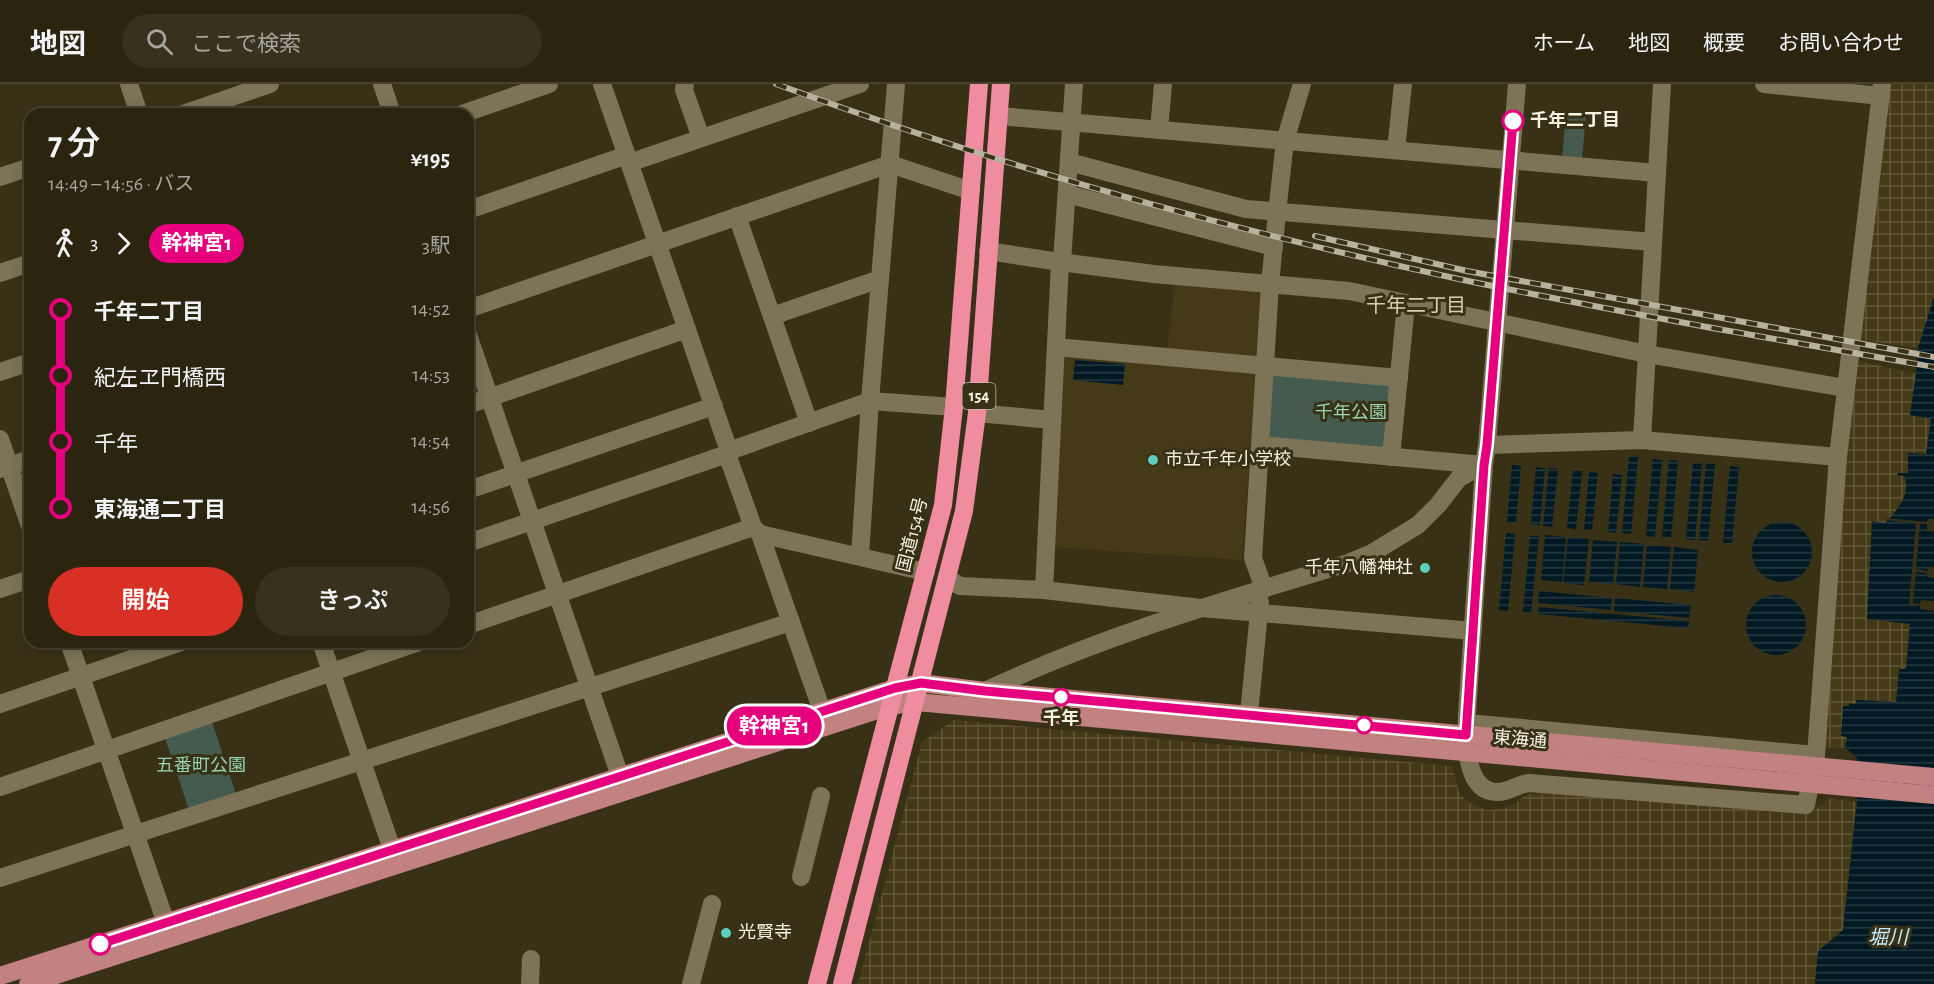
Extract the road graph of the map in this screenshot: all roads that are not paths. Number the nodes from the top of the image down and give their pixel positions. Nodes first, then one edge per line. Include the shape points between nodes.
1 (129, 84) edge
2 (270, 84) edge
3 (382, 84) edge
4 (549, 84) edge
5 (602, 84) edge
6 (685, 84) edge
7 (860, 84) edge
8 (896, 84) edge
9 (979, 84) edge
10 (1001, 84) edge
11 (1074, 84) edge
12 (1163, 84) edge
13 (1302, 84) edge
14 (1402, 84) edge
15 (1516, 84) edge
16 (1662, 84) edge
17 (1764, 84) edge
18 (1882, 90) edge
19 (137, 108) edge
20 (200, 108) edge
21 (390, 108) edge
22 (474, 110) edge
23 (999, 116) junction
24 (1071, 122) junction
25 (1159, 130) junction
26 (701, 138) junction
27 (1285, 141) junction
28 (1396, 150) junction
29 (628, 159) junction
30 (1510, 160) junction
31 (1069, 162) junction
32 (890, 164) junction
33 (24, 169) edge
34 (1657, 173) junction
35 (0, 177) edge
36 (971, 191) junction
37 (1067, 194) junction
38 (474, 208) edge
39 (1277, 213) junction
40 (737, 216) junction
41 (1504, 231) junction
42 (1653, 242) junction
43 (657, 243) junction
44 (1274, 247) junction
45 (988, 250) junction
46 (1061, 262) junction
47 (24, 265) edge
48 (0, 273) edge
49 (880, 279) junction
50 (1270, 284) junction
51 (1407, 303) junction
52 (474, 307) edge
53 (772, 316) junction
54 (1496, 322) junction
55 (687, 329) junction
56 (1056, 347) junction
57 (474, 353) edge
58 (1647, 354) junction
59 (24, 364) edge
60 (1266, 365) junction
61 (0, 372) edge
62 (1398, 378) junction
63 (1845, 388) junction
64 (489, 397) junction
65 (870, 401) junction
66 (474, 403) edge
67 (714, 406) junction
68 (954, 407) junction
69 (977, 413) junction
70 (1052, 420) junction
71 (809, 423) junction
72 (0, 439) edge
73 (1642, 440) junction
74 (1261, 445) junction
75 (1487, 445) junction
76 (728, 452) junction
77 (1391, 457) junction
78 (1838, 458) junction
79 (24, 461) edge
80 (1484, 465) junction
81 (5, 468) edge
82 (516, 474) junction
83 (474, 488) edge
84 (24, 512) edge
85 (532, 521) junction
86 (757, 531) junction
87 (474, 541) edge
88 (860, 556) junction
89 (926, 572) junction
90 (947, 578) junction
91 (24, 581) edge
92 (0, 588) edge
93 (1263, 589) junction
94 (1044, 590) junction
95 (557, 595) junction
96 (1201, 608) junction
97 (1259, 613) junction
98 (791, 622) junction
99 (474, 623) edge
100 (1473, 631) junction
101 (71, 648) edge
102 (163, 648) edge
103 (323, 648) edge
104 (401, 648) edge
105 (331, 672) junction
106 (81, 676) junction
107 (921, 683) junction
108 (589, 688) junction
109 (895, 688) junction
110 (985, 691) junction
111 (916, 702) junction
112 (0, 704) edge
113 (890, 706) junction
114 (822, 711) junction
115 (1249, 714) junction
116 (1467, 737) junction
117 (1506, 747) junction
118 (106, 750) junction
119 (1816, 755) junction
120 (362, 762) junction
121 (1934, 765) edge
122 (1862, 770) junction
123 (620, 776) junction
124 (1934, 777) edge
125 (0, 787) edge
126 (1857, 788) junction
127 (1934, 795) edge
128 (821, 796) dead end
129 (1934, 806) edge
130 (135, 835) junction
131 (395, 857) junction
132 (801, 877) dead end
133 (0, 878) edge
134 (712, 904) dead end
135 (166, 923) junction
136 (531, 959) dead end
137 (0, 976) edge
138 (28, 984) edge
139 (530, 984) edge
140 (691, 984) edge
141 (817, 984) edge
142 (842, 984) edge

1 - 19 street
2 - 20 street
3 - 21 street
4 - 22 street
5 - 29 street
6 - 26 street
7 - 26 street
8 - 32 street
9 - 36 highway, 国道154号 / 154
10 - 23 highway, 154
11 - 24 street
12 - 25 street
13 - 27 street
14 - 28 street
15 - 30 street
16 - 34 street
17 - 18 street
18 - 63 street
23 - 24 street
23 - 45 highway, 154
24 - 25 street
24 - 31 street
25 - 27 street
26 - 29 street
27 - 28 street
27 - 39 street
28 - 30 street
29 - 38 street
29 - 43 street
30 - 34 street
30 - 41 street
31 - 37 street
31 - 39 street via 1246,209
32 - 36 street
32 - 40 street
32 - 49 street
33 - 35 street
34 - 42 street
36 - 68 highway, 国道154号 / 154
37 - 44 street
37 - 46 street
39 - 41 street
39 - 44 street
40 - 43 street
40 - 53 street
41 - 42 street
41 - 54 street
42 - 58 street
43 - 52 street
43 - 55 street
44 - 50 street
45 - 46 street
45 - 69 highway, 154
46 - 50 street
46 - 56 street
47 - 48 street
49 - 53 street
49 - 65 street
50 - 51 street via 1349,291
50 - 60 street
51 - 54 street
51 - 62 street
53 - 71 street
54 - 58 street
54 - 75 street
55 - 64 street
55 - 67 street
56 - 60 street
56 - 70 street
57 - 64 street
58 - 63 street
58 - 73 street
59 - 61 street
60 - 62 street
60 - 74 street
62 - 77 street
63 - 78 street
64 - 66 street
64 - 82 street
65 - 68 street
65 - 71 street
65 - 88 street
67 - 76 street
67 - 82 street
68 - 89 highway, 国道154号 / 154 via 943,505
69 - 70 street
69 - 90 highway, 154 via 964,511
70 - 94 street
71 - 76 street
72 - 81 street
73 - 75 street
73 - 78 street
74 - 77 street
74 - 93 street via 1252,558
75 - 80 street
76 - 85 street
76 - 86 street
77 - 80 street
78 - 119 street
79 - 81 street
80 - 93 street via 1459,478 1418,525 1396,540 1348,563
80 - 100 street
81 - 84 street
82 - 83 street
82 - 85 street
85 - 87 street
85 - 95 street
86 - 88 street
86 - 95 street
86 - 98 street
88 - 89 street
89 - 109 highway, 国道154号 / 154
90 - 94 street via 960,586
90 - 107 highway, 154
91 - 92 street
93 - 96 street
93 - 97 street
94 - 96 street
95 - 99 street
95 - 108 street
96 - 97 street
96 - 110 street via 1038,665
97 - 100 street
97 - 115 street
98 - 108 street
98 - 114 street
100 - 116 street
101 - 106 street
102 - 106 street
103 - 105 street
104 - 105 street
105 - 118 street
105 - 120 street
106 - 112 street
106 - 118 street
107 - 109 main road, 東海通
107 - 110 main road, 東海通
107 - 111 highway, 154
108 - 120 street
108 - 123 street
109 - 113 highway, 国道154号 / 154
109 - 114 main road, 東海通
110 - 115 main road, 東海通
111 - 113 main road, 東海通
111 - 116 main road, 東海通
111 - 142 highway, 154
113 - 131 main road, 東海通
113 - 141 highway, 国道154号 / 154
114 - 123 main road, 東海通
115 - 116 main road, 東海通
116 - 117 main road, 東海通
116 - 119 street
116 - 119 street via 1473,777 1478,785 1497,793 1529,783 1806,805
117 - 122 main road, 東海通
117 - 126 main road, 東海通
118 - 125 street
118 - 130 street
120 - 130 street
120 - 131 street
121 - 122 main road via 1886,761
122 - 124 main road, 東海通
123 - 131 main road, 東海通
126 - 127 main road, 東海通
126 - 129 main road
128 - 132 street
130 - 133 street
130 - 135 street
131 - 135 main road, 東海通
131 - 138 main road, 東海通
134 - 140 street
135 - 137 main road, 東海通
136 - 139 street

